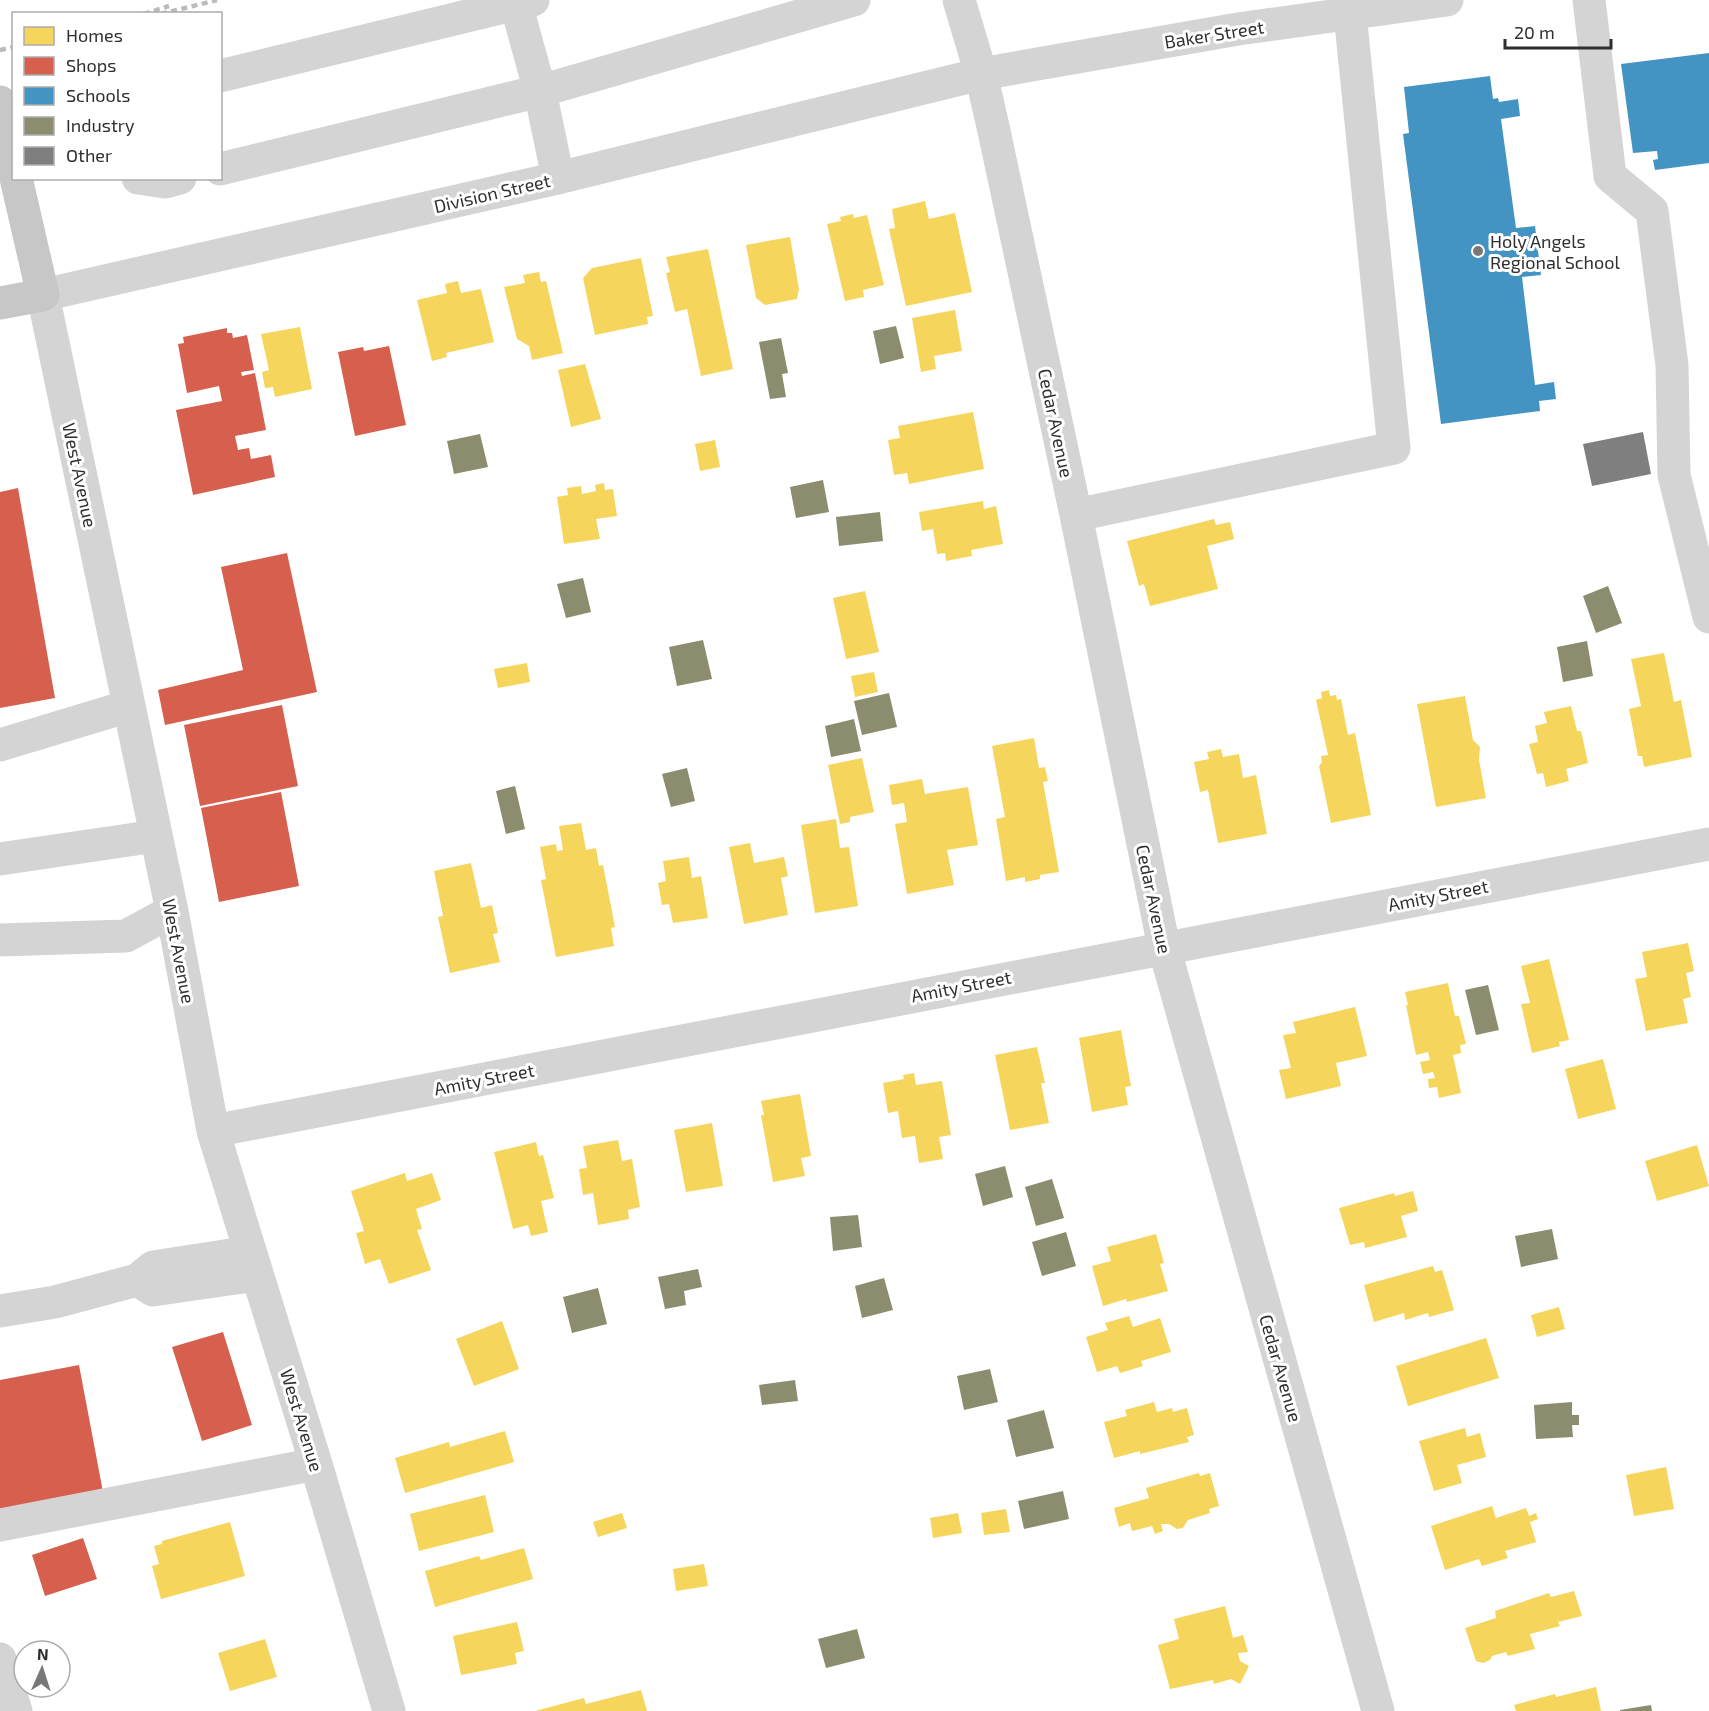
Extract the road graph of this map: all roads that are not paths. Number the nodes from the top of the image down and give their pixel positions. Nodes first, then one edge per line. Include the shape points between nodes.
1 (854, 0) edge
2 (959, 0) edge
3 (1447, 0) edge
4 (1588, 0) edge
5 (525, 2) edge
6 (1350, 13) junction
7 (981, 74) junction
8 (222, 76) edge
9 (540, 91) junction
10 (0, 102) edge
11 (12, 156) edge
12 (222, 169) edge
13 (558, 178) junction
14 (16, 180) edge
15 (152, 180) edge
16 (172, 180) edge
17 (43, 295) junction
18 (0, 303) edge
19 (1076, 515) junction
20 (1709, 617) edge
21 (129, 706) junction
22 (0, 745) edge
23 (156, 836) junction
24 (1709, 844) edge
25 (0, 859) edge
26 (172, 911) junction
27 (0, 940) edge
28 (1164, 947) junction
29 (213, 1131) junction
30 (253, 1263) junction
31 (0, 1311) edge
32 (316, 1464) junction
33 (0, 1525) edge
34 (0, 1659) edge
35 (16, 1711) edge
36 (389, 1711) edge
37 (1378, 1711) edge

1 - 9 street
2 - 7 street, Cedar Avenue
3 - 6 street, Baker Street
4 - 20 street via 1610,176 1652,212 1671,365 1674,475
5 - 8 street
5 - 9 street
6 - 7 street, Baker Street
6 - 19 street via 1394,448
7 - 13 street, Division Street
7 - 19 street, Cedar Avenue
9 - 12 street
9 - 13 street
10 - 11 main road
13 - 17 street, Division Street
14 - 17 main road, West Avenue
15 - 16 street
17 - 18 main road, Division Street
17 - 21 street, West Avenue
19 - 28 street, Cedar Avenue
21 - 22 street
21 - 23 street, West Avenue
23 - 25 street
23 - 26 street, West Avenue
24 - 28 street, Amity Street
26 - 27 street via 126,936
26 - 29 street, West Avenue
28 - 29 street, Amity Street
28 - 37 street, Cedar Avenue
29 - 30 street, West Avenue
30 - 31 street via 153,1267 137,1280 55,1302
30 - 32 street, West Avenue
32 - 33 street
32 - 36 street, West Avenue
34 - 35 street

